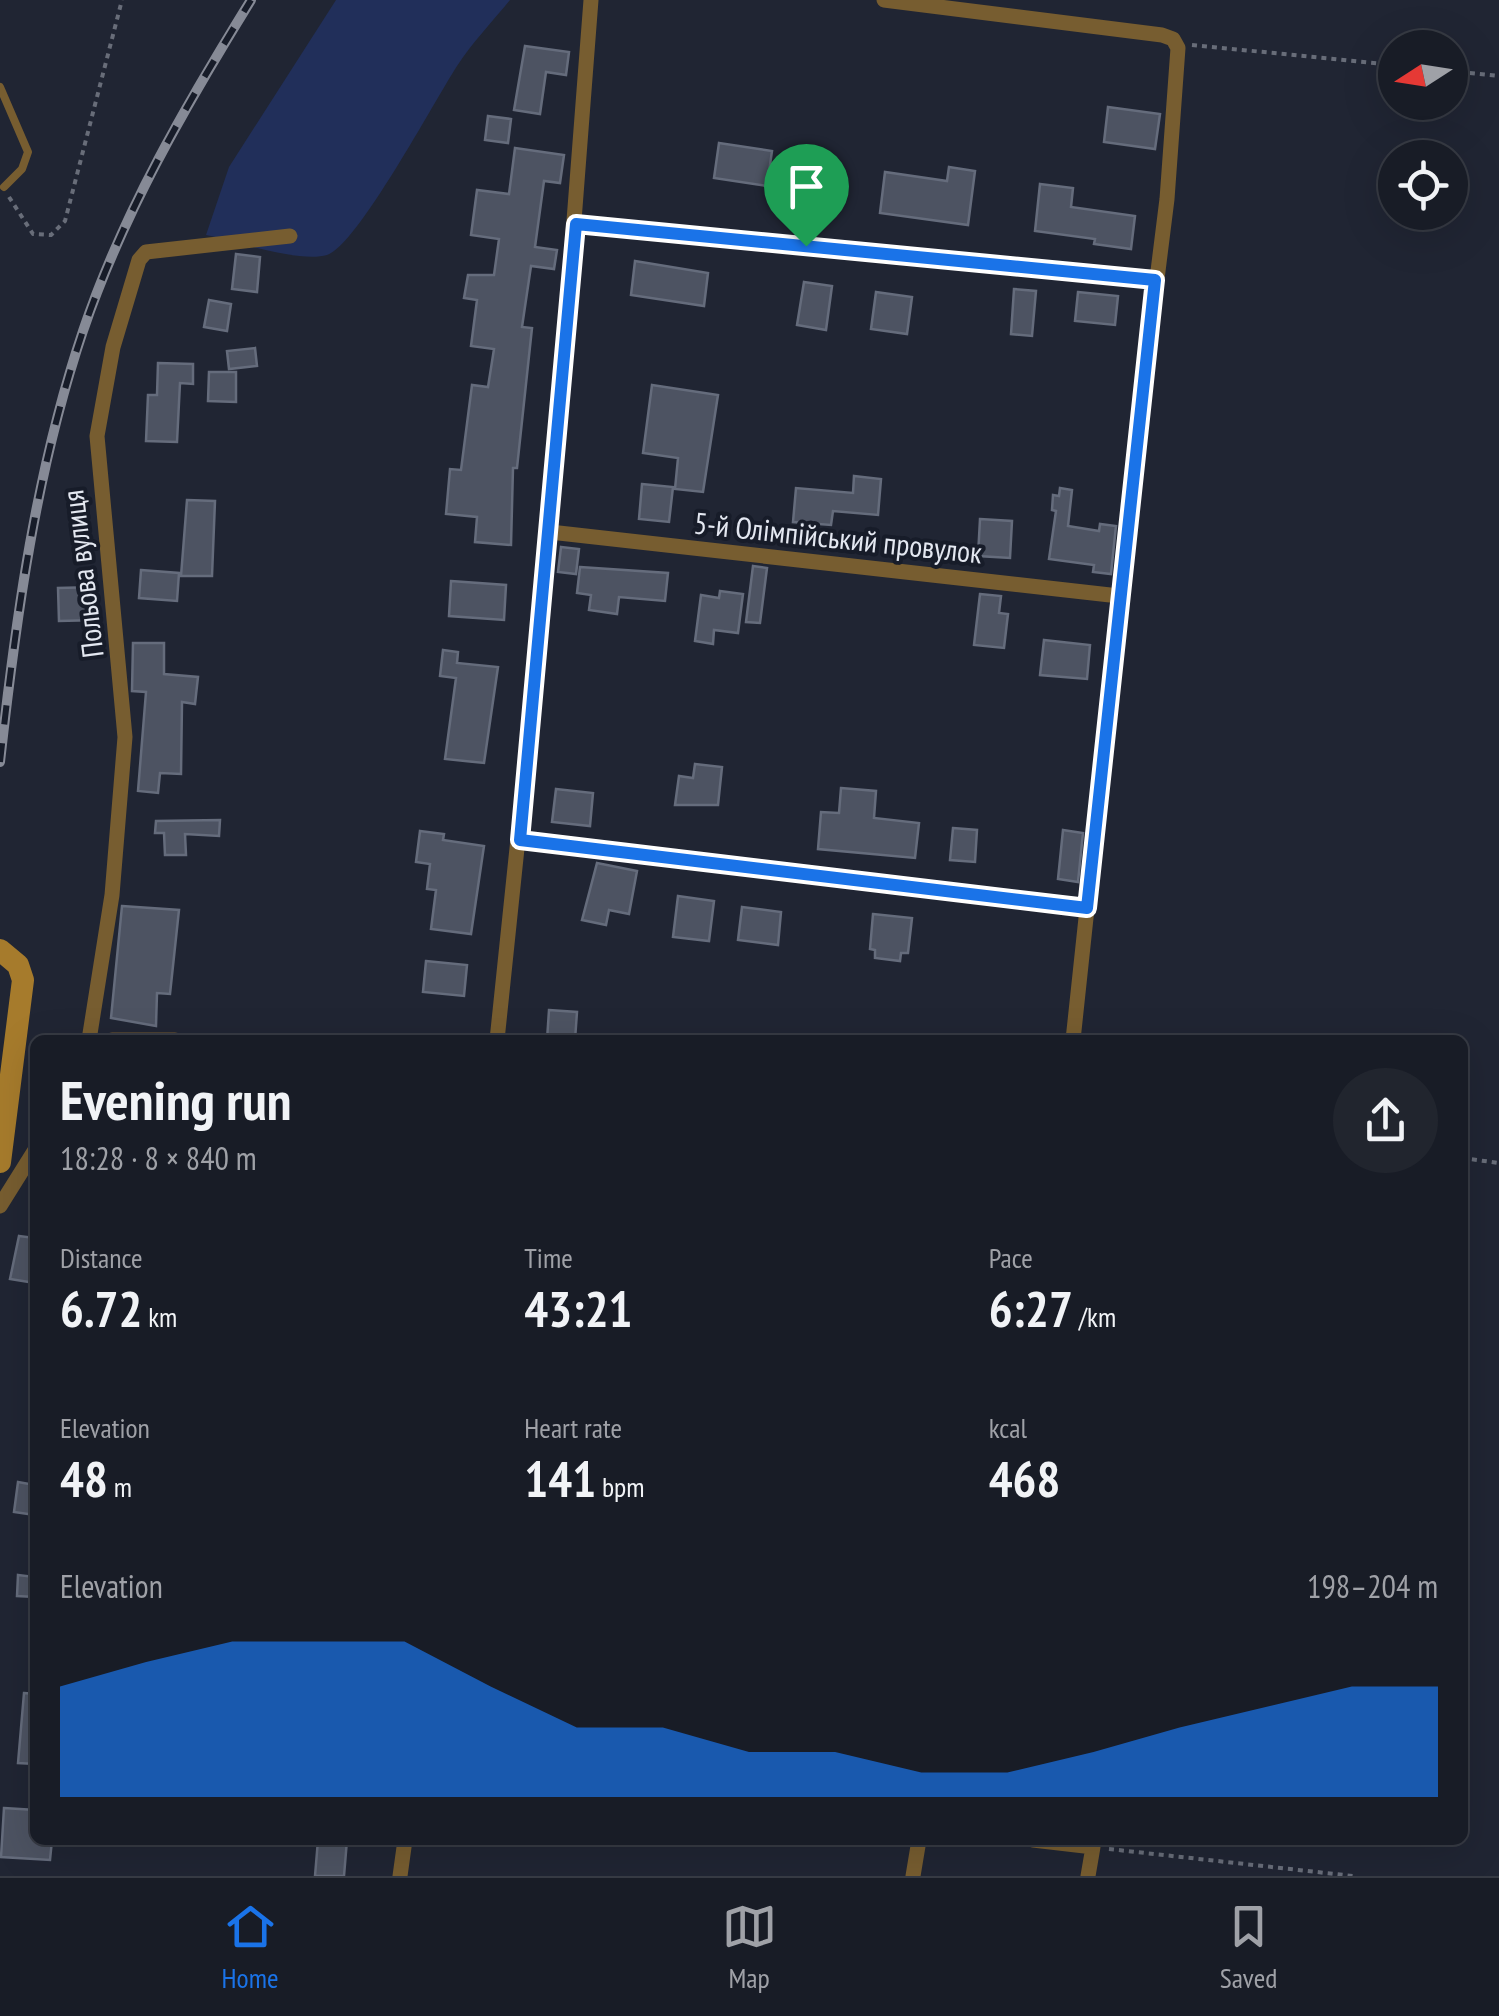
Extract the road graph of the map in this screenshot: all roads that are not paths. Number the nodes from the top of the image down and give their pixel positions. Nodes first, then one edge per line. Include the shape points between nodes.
1 (592, 0) edge
2 (884, 0) edge
3 (0, 87) edge
4 (4, 187) road end
5 (576, 224) junction
6 (290, 236) dead end
7 (1155, 280) junction
8 (550, 532) junction
9 (1119, 596) junction
10 (520, 840) junction
11 (1087, 908) junction
12 (0, 950) edge
13 (90, 1035) edge
14 (497, 1035) edge
15 (1074, 1035) edge
16 (30, 1158) edge
17 (0, 1162) edge
18 (0, 1206) edge
19 (404, 1845) edge
20 (918, 1845) edge
21 (1070, 1845) edge
22 (400, 1876) edge
23 (912, 1876) edge
24 (1088, 1876) edge

1 - 5 street
2 - 7 street via 1143,32 1177,44 1175,124
3 - 4 lane via 28,152
5 - 7 street
5 - 8 street
6 - 13 street, Польова вулиця via 146,252 113,347 97,452 122,672 124,755 112,895
7 - 9 street
8 - 9 street, 5-й Олімпійський провулок
8 - 10 street
9 - 11 street
10 - 11 street
10 - 14 street
11 - 15 street
12 - 17 street via 18,965 22,980
16 - 18 street
19 - 22 street
20 - 23 street
21 - 24 street via 1093,1848

